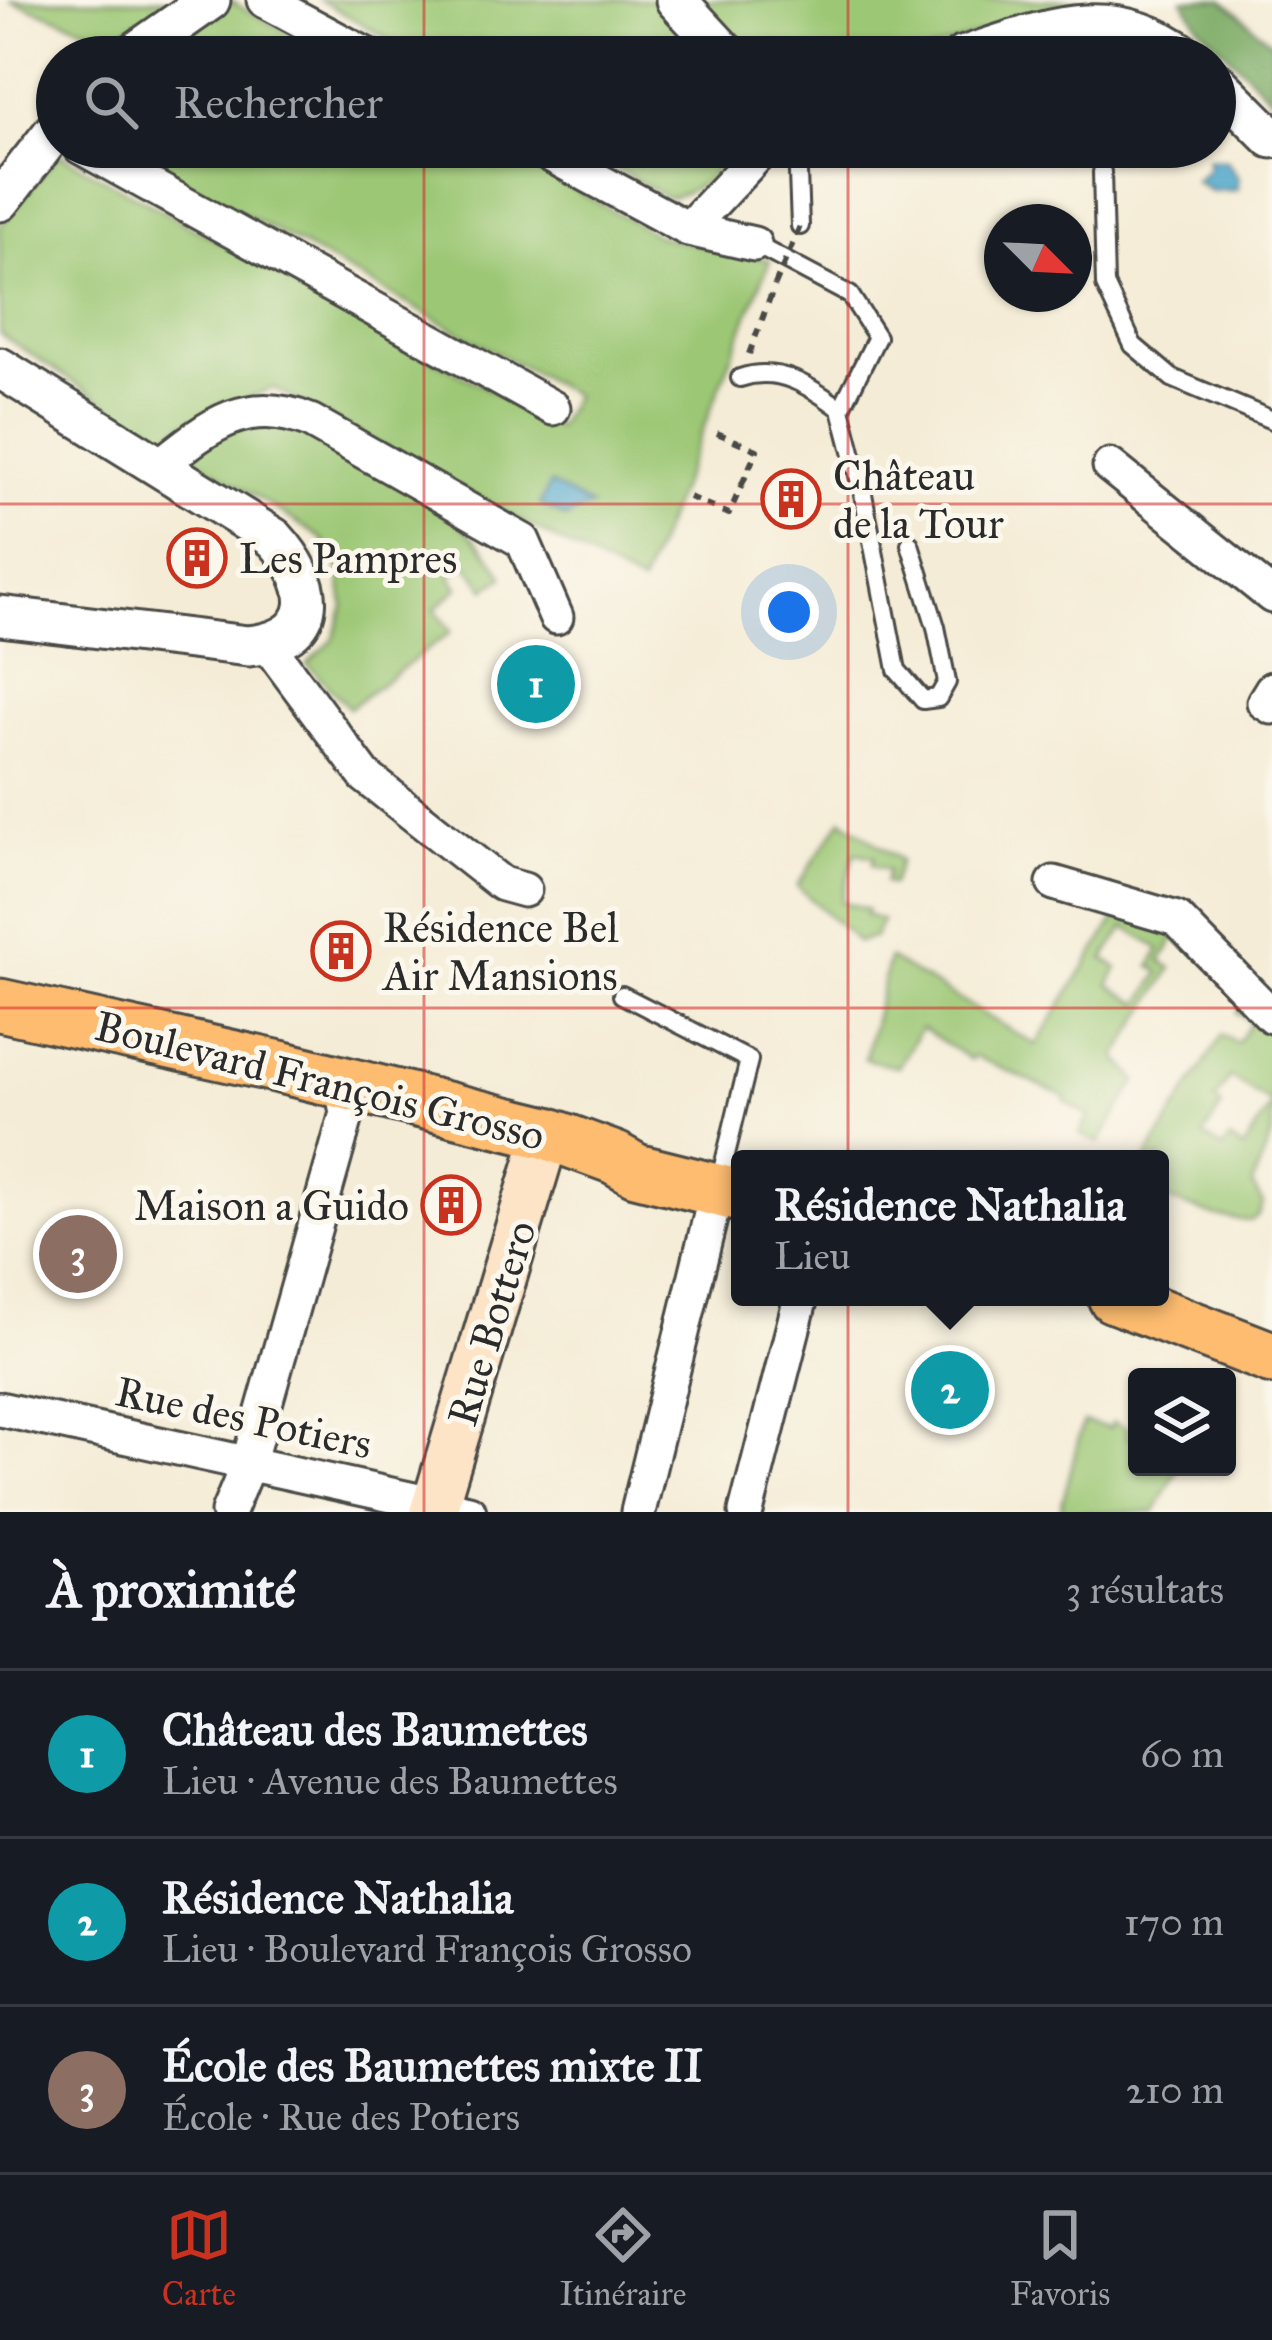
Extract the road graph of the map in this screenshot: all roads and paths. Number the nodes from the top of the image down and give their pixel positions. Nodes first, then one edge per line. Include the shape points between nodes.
1 (211, 0) edge
2 (264, 0) edge
3 (676, 0) edge
4 (159, 36) edge
5 (331, 36) edge
6 (709, 36) edge
7 (1028, 36) edge
8 (1154, 36) edge
9 (1236, 102) edge
10 (1272, 138) edge
11 (36, 163) edge
12 (121, 168) edge
13 (575, 168) edge
14 (745, 168) edge
15 (798, 168) edge
16 (1102, 172) dead end
17 (0, 201) edge
18 (800, 226) joint
19 (688, 229) junction
20 (754, 244) joint
21 (0, 368) edge
22 (740, 378) joint
23 (553, 408) dead end
24 (842, 410) junction
25 (1272, 420) edge
26 (717, 433) dead end
27 (159, 466) junction
28 (1110, 466) dead end
29 (689, 497) dead end
30 (910, 544) dead end
31 (1272, 596) edge
32 (0, 616) edge
33 (556, 616) dead end
34 (267, 644) junction
35 (1272, 688) edge
36 (1272, 707) edge
37 (1054, 883) dead end
38 (524, 890) dead end
39 (622, 995) dead end
40 (0, 1005) edge
41 (1272, 1016) edge
42 (61, 1038) dead end
43 (0, 1039) edge
44 (338, 1096) junction
45 (543, 1148) junction
46 (735, 1150) edge
47 (729, 1193) edge
48 (799, 1306) edge
49 (1137, 1306) edge
50 (1272, 1358) edge
51 (0, 1409) edge
52 (248, 1464) junction
53 (445, 1510) edge
54 (228, 1512) edge
55 (638, 1512) edge
56 (746, 1512) edge

1 - 4 street
2 - 5 street
3 - 6 street
7 - 8 street via 1088,22
9 - 10 street
11 - 17 street
12 - 23 street
13 - 19 street
14 - 19 street
15 - 18 lane
16 - 25 lane via 1105,285 1132,345 1172,378
18 - 22 path, bridge
19 - 20 street
20 - 24 lane via 850,295 877,337
21 - 27 street
22 - 24 lane via 763,370 808,385
24 - 30 lane via 897,670 923,700 938,698 947,682
26 - 29 path via 757,450 746,483 729,514
27 - 33 street via 227,420 283,410 524,542
27 - 34 street via 274,538 302,574 298,624
28 - 31 street
32 - 34 street
34 - 38 street via 365,776 502,884
35 - 36 street via 1264,703
37 - 41 street via 1177,919
39 - 46 lane via 749,1060
40 - 44 main road, Boulevard François Grosso
42 - 44 lane
43 - 44 main road, Boulevard François Grosso
44 - 45 main road, Boulevard François Grosso
44 - 52 street
45 - 47 main road, Boulevard François Grosso via 615,1158
45 - 53 main road, Rue Bottero
47 - 55 street
48 - 56 street
49 - 50 main road
51 - 52 street, Rue des Potiers
52 - 53 street, Rue des Potiers
52 - 54 street

